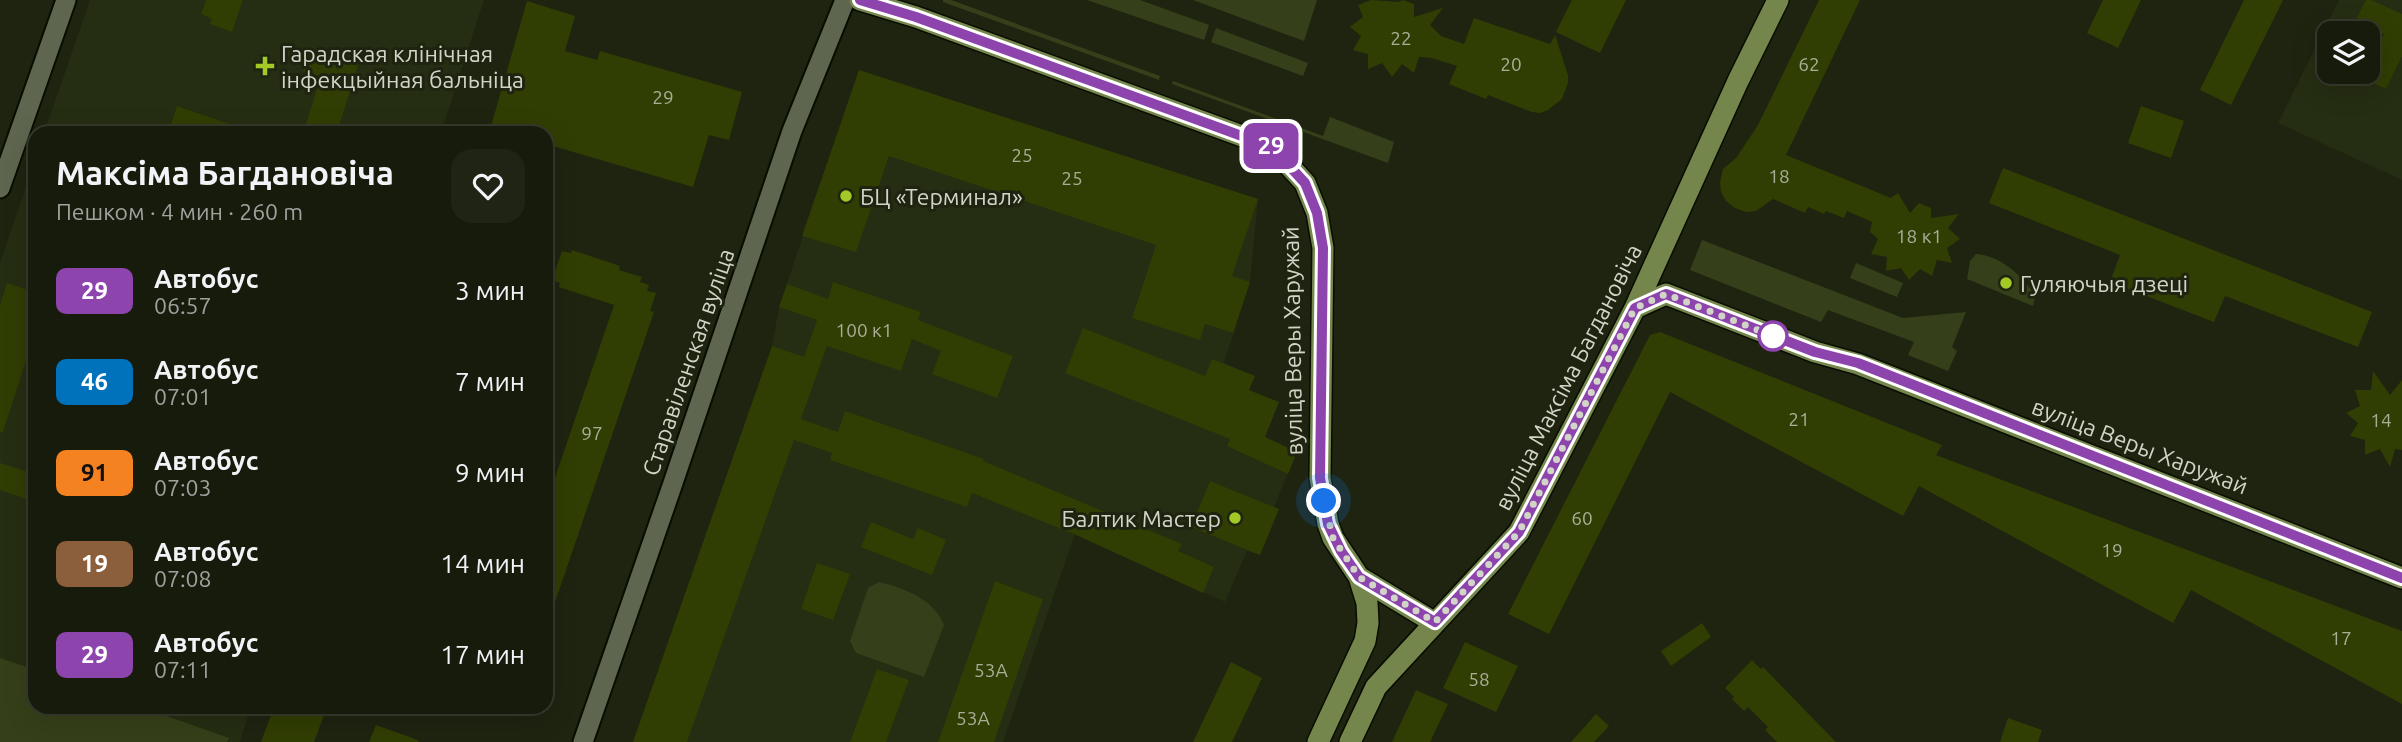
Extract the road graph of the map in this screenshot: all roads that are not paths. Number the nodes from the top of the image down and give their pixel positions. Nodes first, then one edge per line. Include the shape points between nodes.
1 (66, 0) edge
2 (845, 0) edge
3 (860, 0) edge
4 (1778, 0) edge
5 (0, 188) edge
6 (1659, 258) junction
7 (1635, 308) junction
8 (1858, 363) junction
9 (1359, 577) junction
10 (2402, 578) edge
11 (1435, 622) junction
12 (583, 742) edge
13 (1318, 742) edge
14 (1350, 742) edge

1 - 5 street
2 - 12 street, Старавіленская вуліца via 792,131
3 - 9 main road, вуліца Веры Харужай via 1272,147 1305,183 1317,213 1323,248 1320,478 1333,538
4 - 6 main road, вуліца Максіма Багдановіча
6 - 7 main road, вуліца Максіма Багдановіча
6 - 8 main road, вуліца Веры Харужай via 1671,280 1684,288 1816,341
7 - 8 main road, вуліца Веры Харужай via 1666,294 1815,352
7 - 11 main road, вуліца Максіма Багдановіча via 1519,532
8 - 10 main road, вуліца Веры Харужай
9 - 11 main road
9 - 13 main road, вуліца Веры Харужай via 1367,603 1365,641
11 - 14 main road, вуліца Максіма Багдановіча via 1376,687

